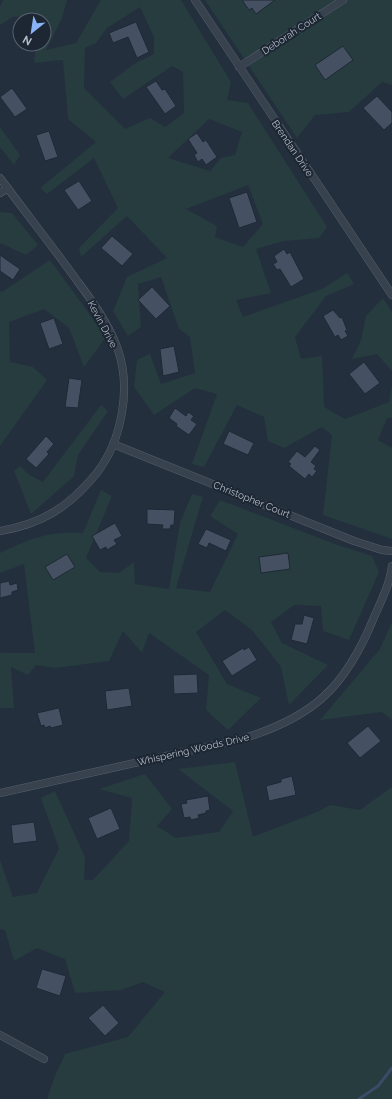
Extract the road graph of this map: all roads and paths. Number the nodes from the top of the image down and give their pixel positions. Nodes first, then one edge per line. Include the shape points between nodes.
1 (195, 0) edge
2 (343, 0) edge
3 (239, 67) junction
4 (0, 178) edge
5 (8, 188) junction
6 (0, 193) edge
7 (392, 295) edge
8 (113, 444) junction
9 (0, 532) edge
10 (392, 550) edge
11 (392, 566) edge
12 (0, 793) edge
13 (0, 1035) edge
14 (44, 1059) dead end

1 - 3 street, Brendan Drive
2 - 3 street, Deborah Court
3 - 7 street, Brendan Drive
4 - 5 street, Kevin Drive
5 - 6 street
5 - 8 street, Kevin Drive via 98,309 117,348 123,385 118,431
8 - 9 street, Kevin Drive via 102,466 74,499 33,523
8 - 10 street, Christopher Court via 354,541 382,550
11 - 12 street, Whispering Woods Drive via 391,577 373,620 346,674 325,696 293,719 260,734 238,740
13 - 14 street

